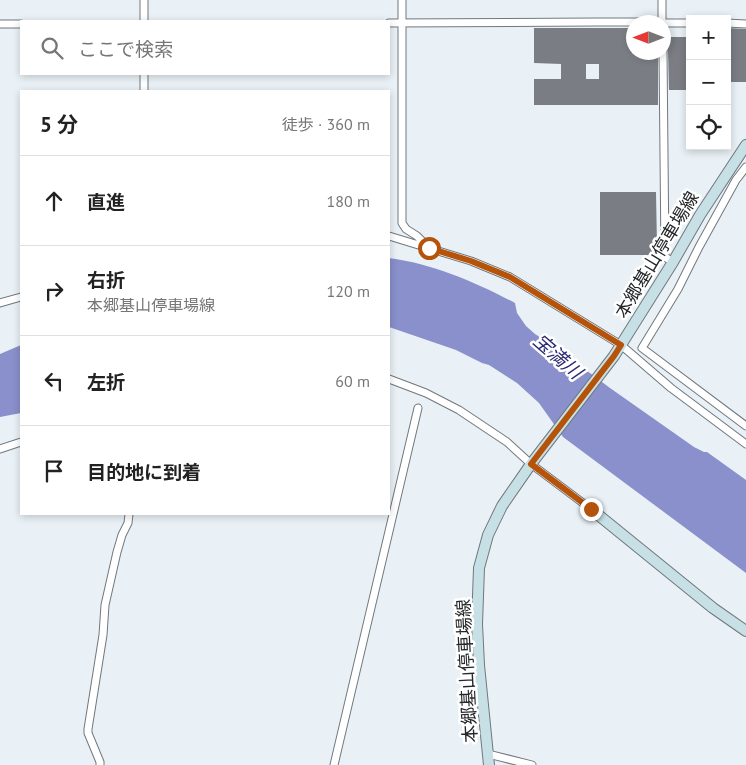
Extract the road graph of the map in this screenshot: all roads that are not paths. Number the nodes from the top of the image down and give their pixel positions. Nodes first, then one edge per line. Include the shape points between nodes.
1 (144, 0) edge
2 (402, 0) edge
3 (662, 0) edge
4 (663, 15) edge
5 (144, 20) edge
6 (626, 22) edge
7 (390, 23) edge
8 (402, 23) junction
9 (671, 23) edge
10 (686, 23) edge
11 (0, 24) edge
12 (20, 24) edge
13 (731, 24) edge
14 (746, 24) edge
15 (663, 60) edge
16 (144, 75) edge
17 (144, 90) edge
18 (746, 145) edge
19 (746, 167) edge
20 (390, 236) edge
21 (429, 248) junction
22 (673, 262) junction
23 (20, 297) edge
24 (0, 303) edge
25 (621, 345) junction
26 (390, 379) edge
27 (418, 408) dead end
28 (746, 426) edge
29 (20, 442) edge
30 (746, 444) edge
31 (0, 449) edge
32 (532, 462) junction
33 (591, 509) joint
34 (129, 515) edge
35 (746, 631) edge
36 (488, 760) edge
37 (100, 765) edge
38 (334, 765) edge
39 (532, 765) edge

1 - 5 street
2 - 8 street
3 - 4 street
6 - 8 street
7 - 8 street
8 - 21 street via 402,223
9 - 10 street
11 - 12 street
13 - 14 street
15 - 22 street via 666,257
16 - 17 street
18 - 22 main road, 本郷基山停車場線
19 - 28 street via 642,348
20 - 21 street
21 - 25 street via 510,277
22 - 25 main road, 本郷基山停車場線
23 - 24 street
25 - 30 street
25 - 32 main road, 本郷基山停車場線
26 - 32 street via 459,410
27 - 38 street
29 - 31 street
32 - 33 street
32 - 36 main road, 本郷基山停車場線 via 502,506 488,536 480,568 477,624
33 - 35 main road
34 - 37 street via 105,605 88,729
36 - 39 street

